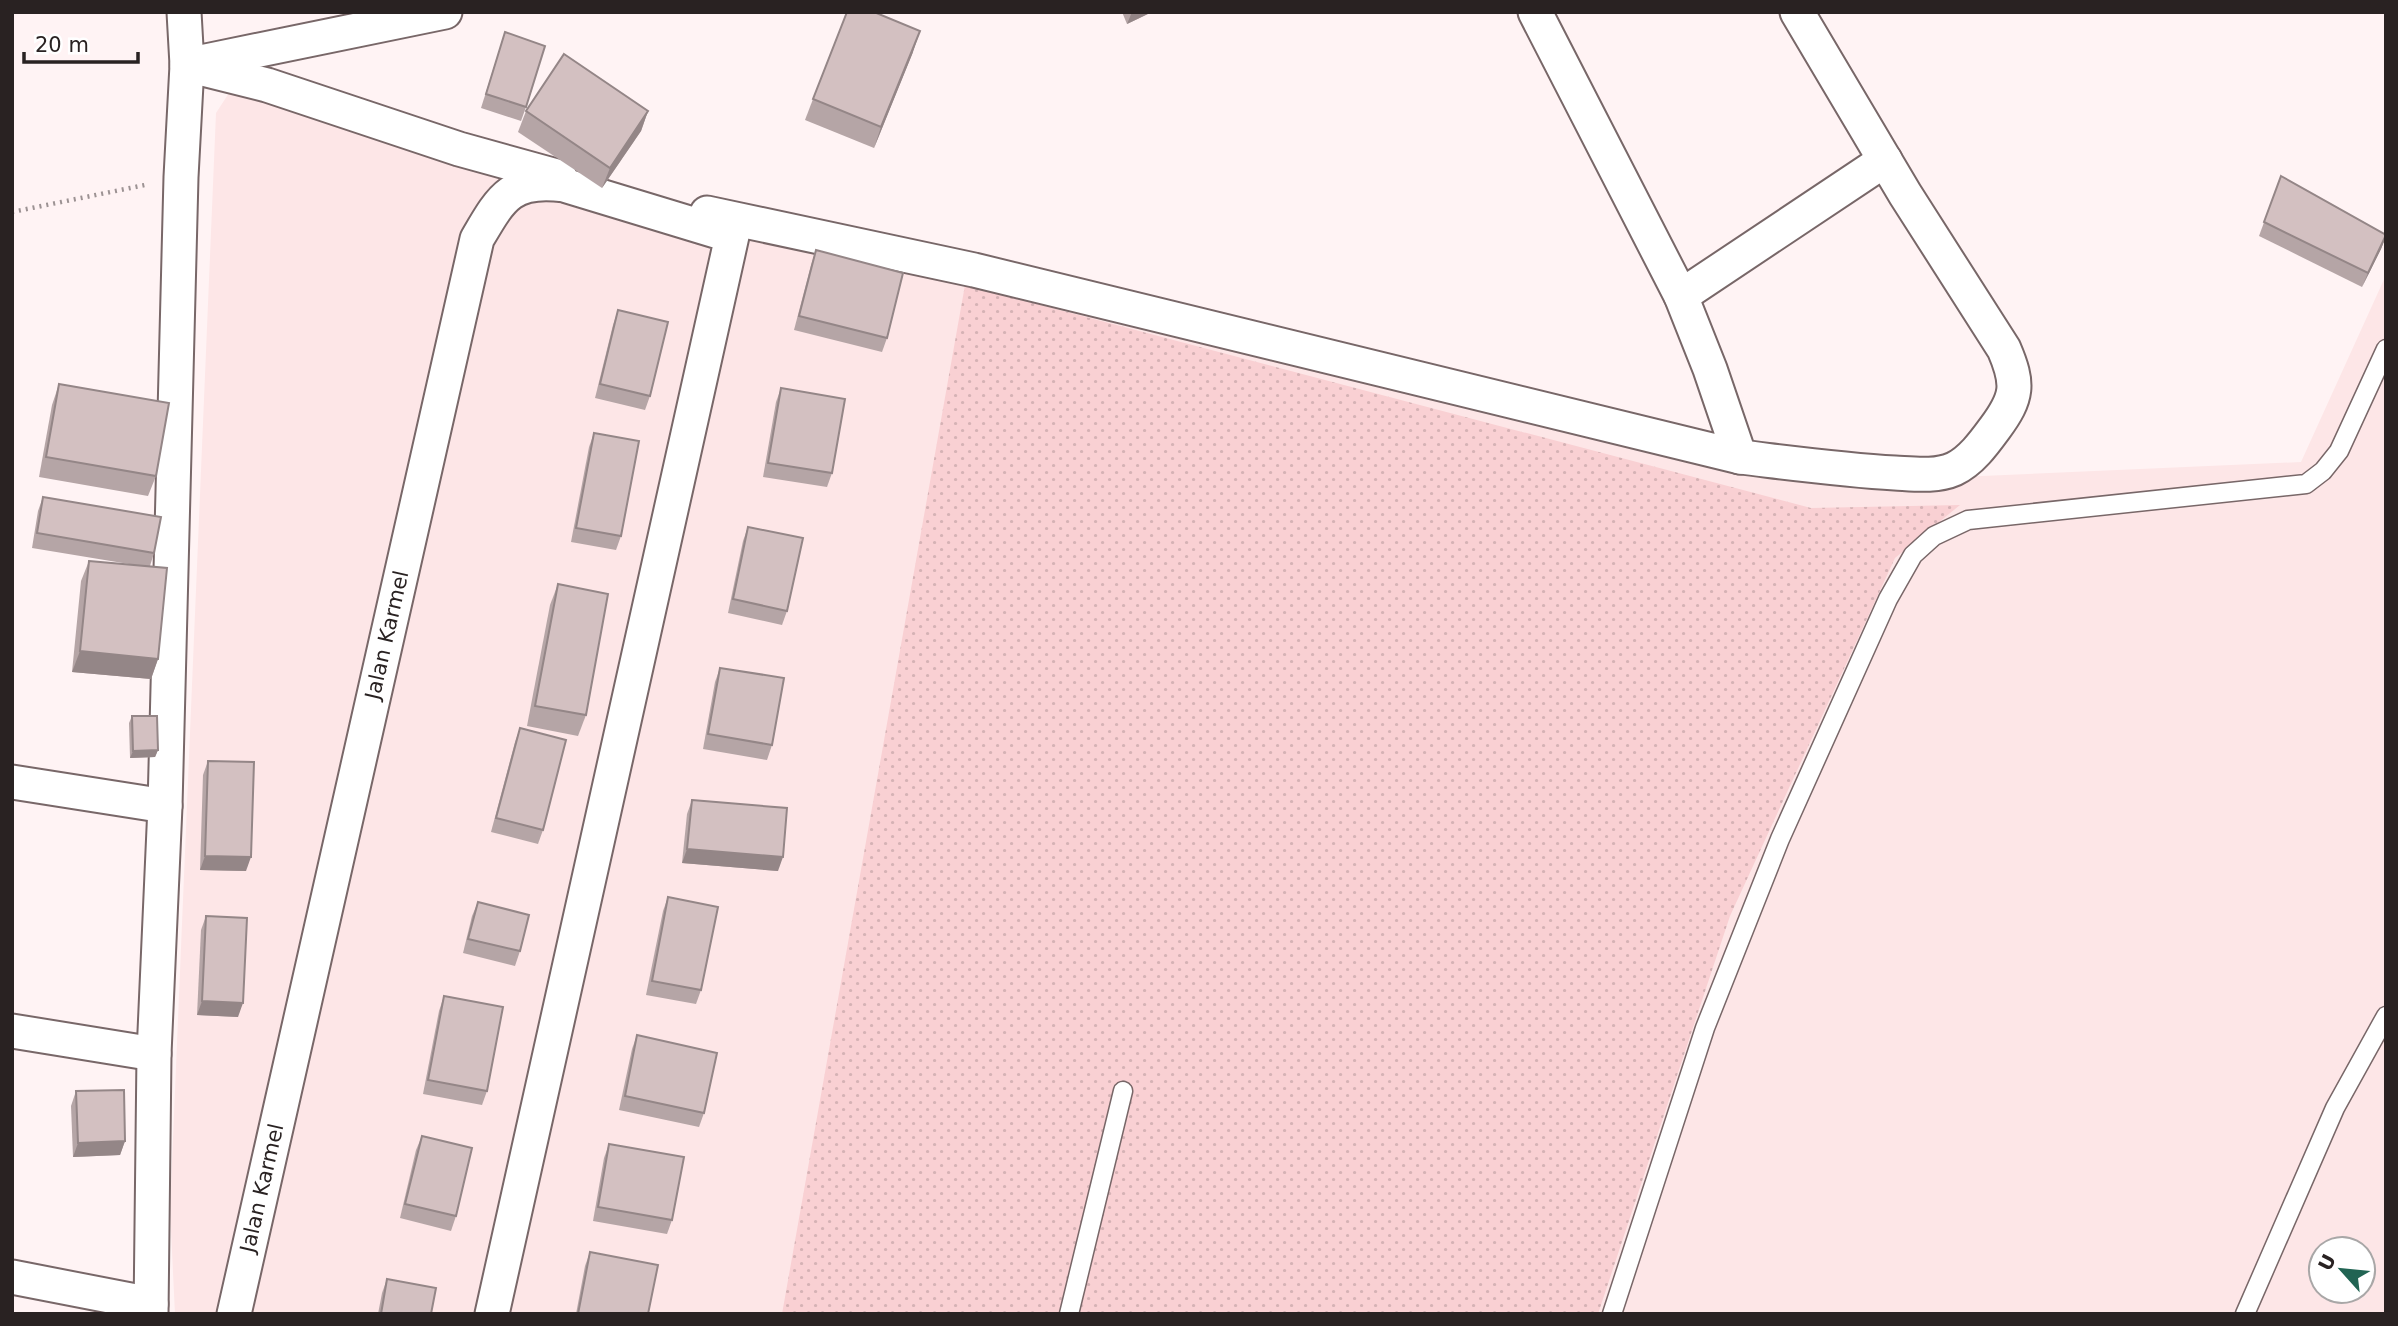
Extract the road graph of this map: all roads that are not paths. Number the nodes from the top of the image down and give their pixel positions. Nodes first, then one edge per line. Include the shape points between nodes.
1 (184, 12) edge
2 (445, 12) edge
3 (1535, 12) edge
4 (1797, 12) edge
5 (187, 65) junction
6 (1885, 160) junction
7 (1681, 296) junction
8 (2386, 349) edge
9 (1740, 457) junction
10 (12, 782) edge
11 (165, 806) junction
12 (2386, 1016) edge
13 (12, 1031) edge
14 (154, 1054) junction
15 (1123, 1091) dead end
16 (12, 1277) edge
17 (151, 1309) edge
18 (234, 1314) edge
19 (492, 1314) edge
20 (1069, 1314) edge
21 (1612, 1314) edge
22 (2245, 1314) edge

1 - 5 street
2 - 5 street
3 - 7 street
4 - 6 street
5 - 9 street via 267,85 459,149 582,183 750,224 974,270
5 - 11 street
6 - 7 street
6 - 9 street via 2004,349 2016,384 2003,418 1968,461 1936,474 1860,471
7 - 9 street
8 - 21 lane via 2339,451 2306,484 1968,520 1934,536 1913,555 1888,599 1780,839 1710,1015
10 - 11 street
11 - 14 street
12 - 22 lane via 2335,1108
13 - 14 street
14 - 17 street
15 - 20 lane
16 - 17 street
18 - 19 street, Jalan Karmel via 477,239 496,206 513,191 542,182 732,236

